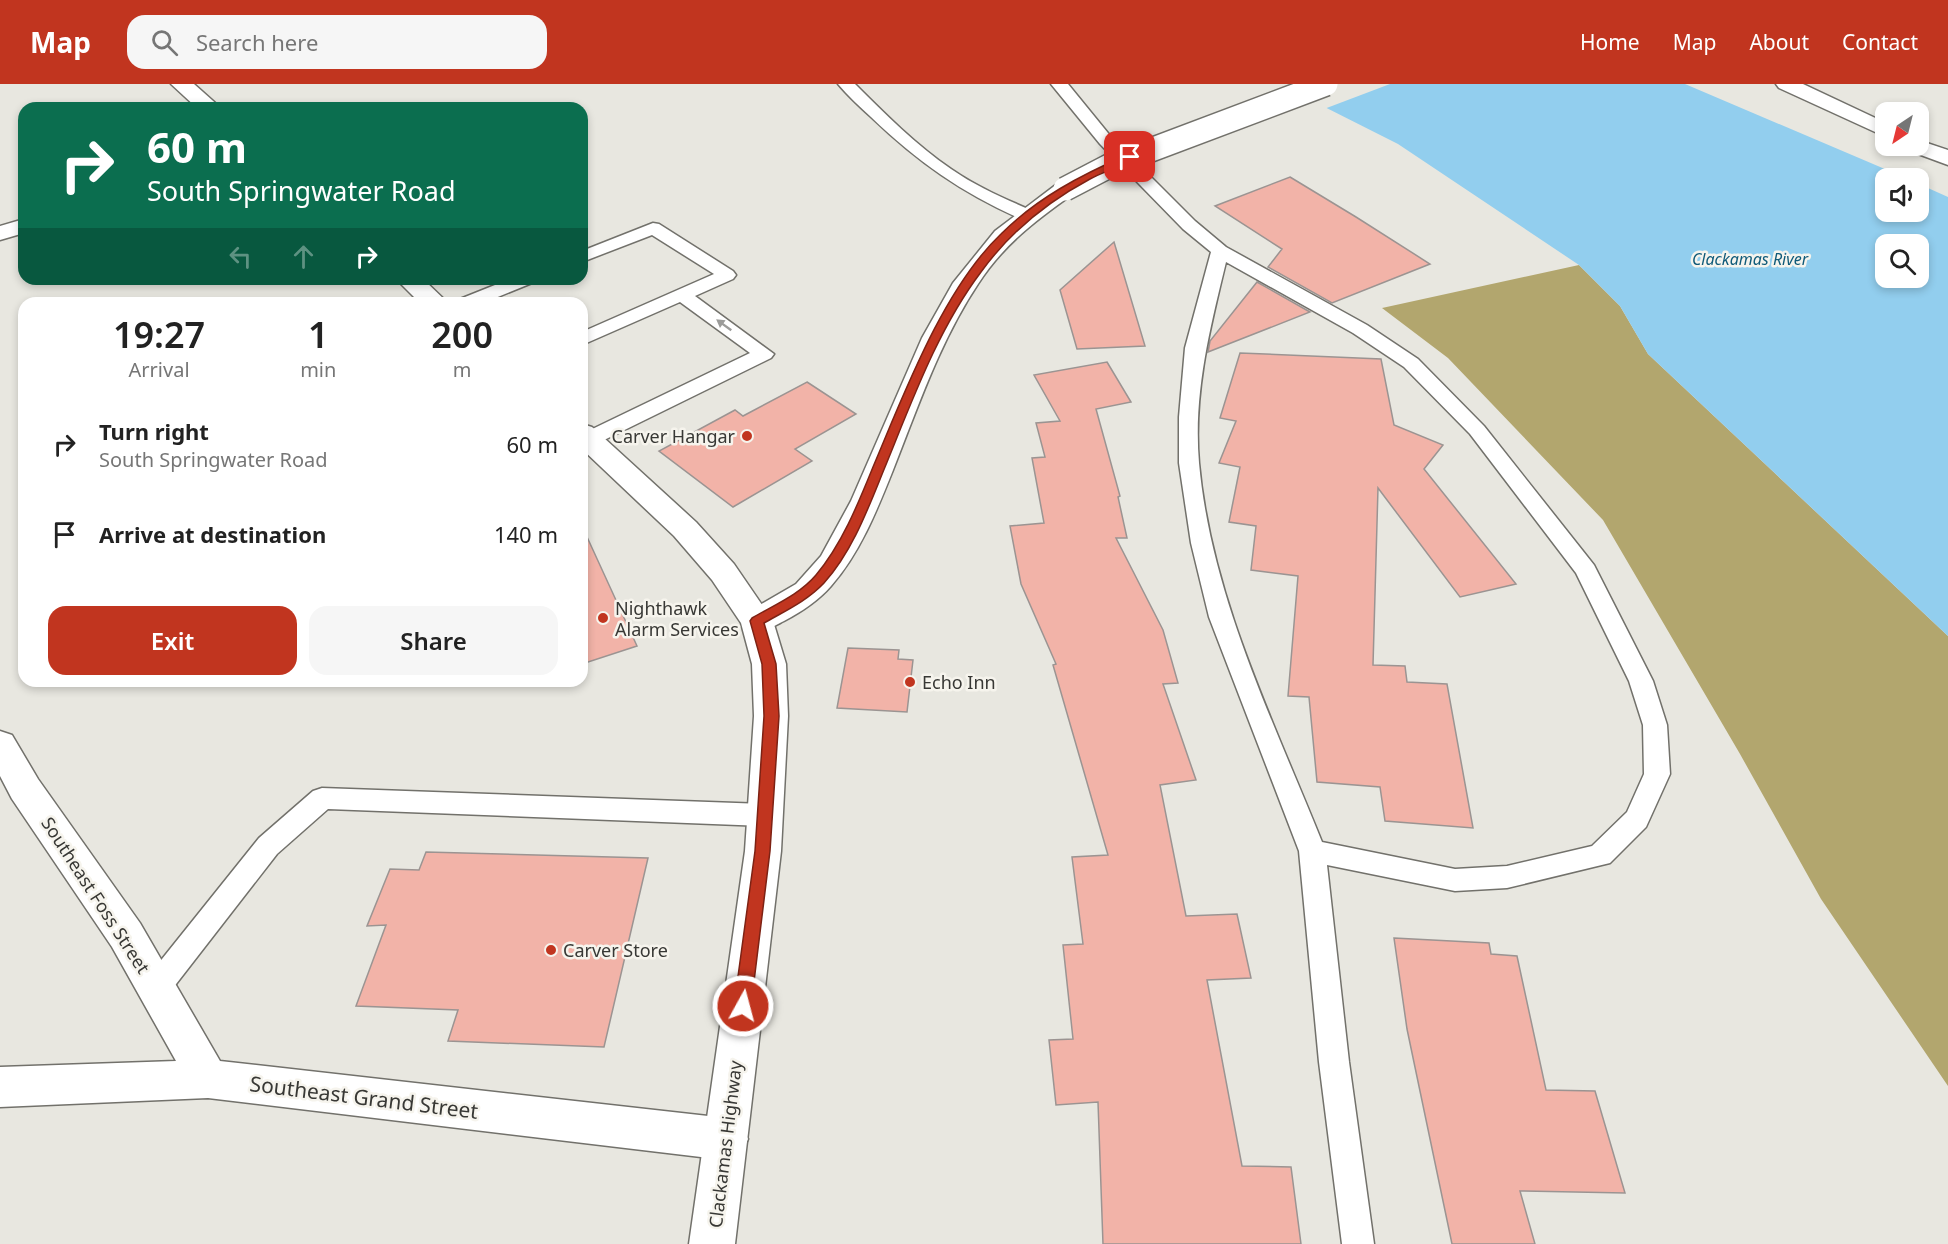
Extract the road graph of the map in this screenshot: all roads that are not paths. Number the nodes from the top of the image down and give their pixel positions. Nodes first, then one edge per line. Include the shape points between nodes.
1 (181, 84) edge
2 (846, 84) edge
3 (1059, 84) edge
4 (1326, 84) edge
5 (1786, 84) edge
6 (203, 102) edge
7 (1875, 126) edge
8 (1929, 150) edge
9 (1948, 158) edge
10 (1027, 215) junction
11 (18, 228) edge
12 (0, 233) edge
13 (1220, 251) junction
14 (588, 254) edge
15 (415, 285) edge
16 (511, 285) edge
17 (683, 296) junction
18 (428, 297) edge
19 (482, 297) edge
20 (588, 336) edge
21 (588, 435) edge
22 (588, 438) edge
23 (757, 621) junction
24 (0, 744) edge
25 (766, 815) junction
26 (1312, 851) junction
27 (156, 988) junction
28 (208, 1078) junction
29 (0, 1087) edge
30 (726, 1139) junction
31 (712, 1244) edge
32 (1358, 1244) edge

1 - 6 main road
2 - 10 lane via 946,173
3 - 13 lane via 1106,141
4 - 10 main road, bridge via 1121,161 1065,189
5 - 7 main road
8 - 9 main road
10 - 23 main road via 975,272 949,313 840,551 820,579 799,598
11 - 12 main road
13 - 26 lane via 1195,348 1189,463 1202,543 1221,618
13 - 26 lane via 1360,329 1411,363 1477,430 1586,570 1641,681 1655,725 1657,774 1637,819 1600,855 1507,877 1455,880
14 - 17 lane via 653,228 726,275
15 - 18 main road
16 - 19 lane
17 - 20 lane
21 -> 17 lane via 764,354
22 - 23 main road, Clackamas Highway via 685,529 723,572
23 - 25 main road, Clackamas Highway via 769,664 771,716
24 - 27 main road, Southeast Foss Street via 25,789 126,935
25 - 27 lane via 322,798 268,846
25 - 30 main road, Clackamas Highway
26 - 32 lane
27 - 28 main road, Southeast Foss Street
28 - 29 main road, Southeast Grand Street
28 - 30 main road, Southeast Grand Street
30 - 31 main road, Clackamas Highway

